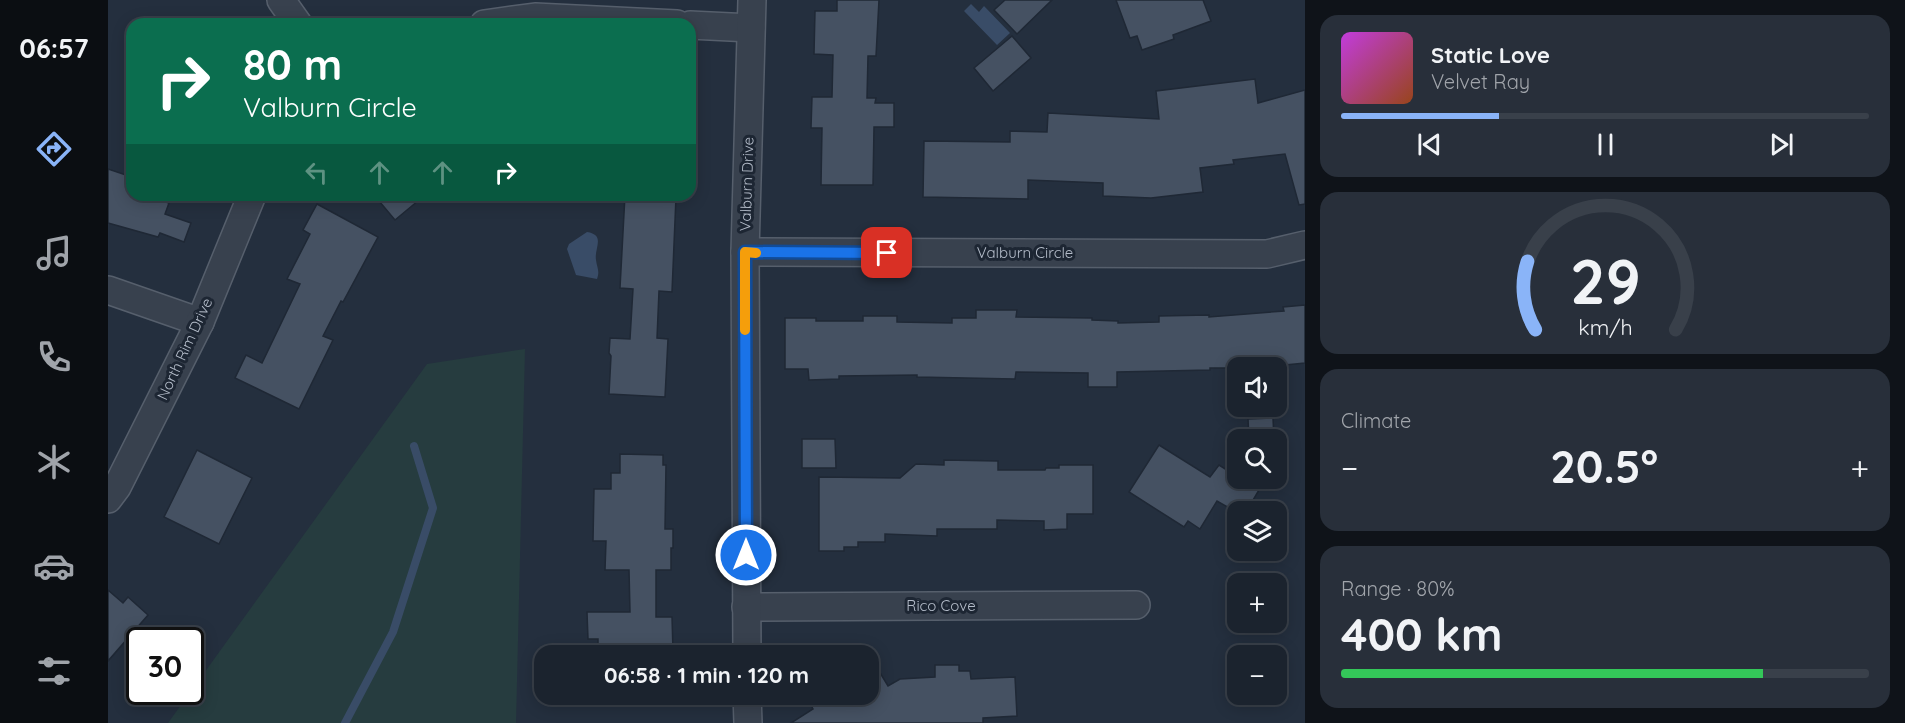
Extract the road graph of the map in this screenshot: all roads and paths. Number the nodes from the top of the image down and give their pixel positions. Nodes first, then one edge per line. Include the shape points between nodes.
1 (281, 0) edge
2 (752, 0) edge
3 (294, 18) edge
4 (528, 18) edge
5 (555, 18) edge
6 (696, 25) edge
7 (751, 27) junction
8 (250, 201) edge
9 (1305, 245) edge
10 (745, 252) junction
11 (108, 290) edge
12 (200, 322) junction
13 (108, 499) edge
14 (1136, 605) dead end
15 (746, 607) junction
16 (747, 645) edge
17 (747, 705) edge
18 (748, 723) edge

1 - 3 street
2 - 7 street, Valburn Drive
4 - 5 street
6 - 7 street
7 - 10 street, Valburn Drive
8 - 12 street, North Rim Drive
9 - 10 street, Valburn Circle via 1267,254
10 - 15 street, Valburn Drive
11 - 12 street
12 - 13 street, North Rim Drive via 123,477
14 - 15 street, Rico Cove
15 - 16 street, Valburn Drive
17 - 18 street

